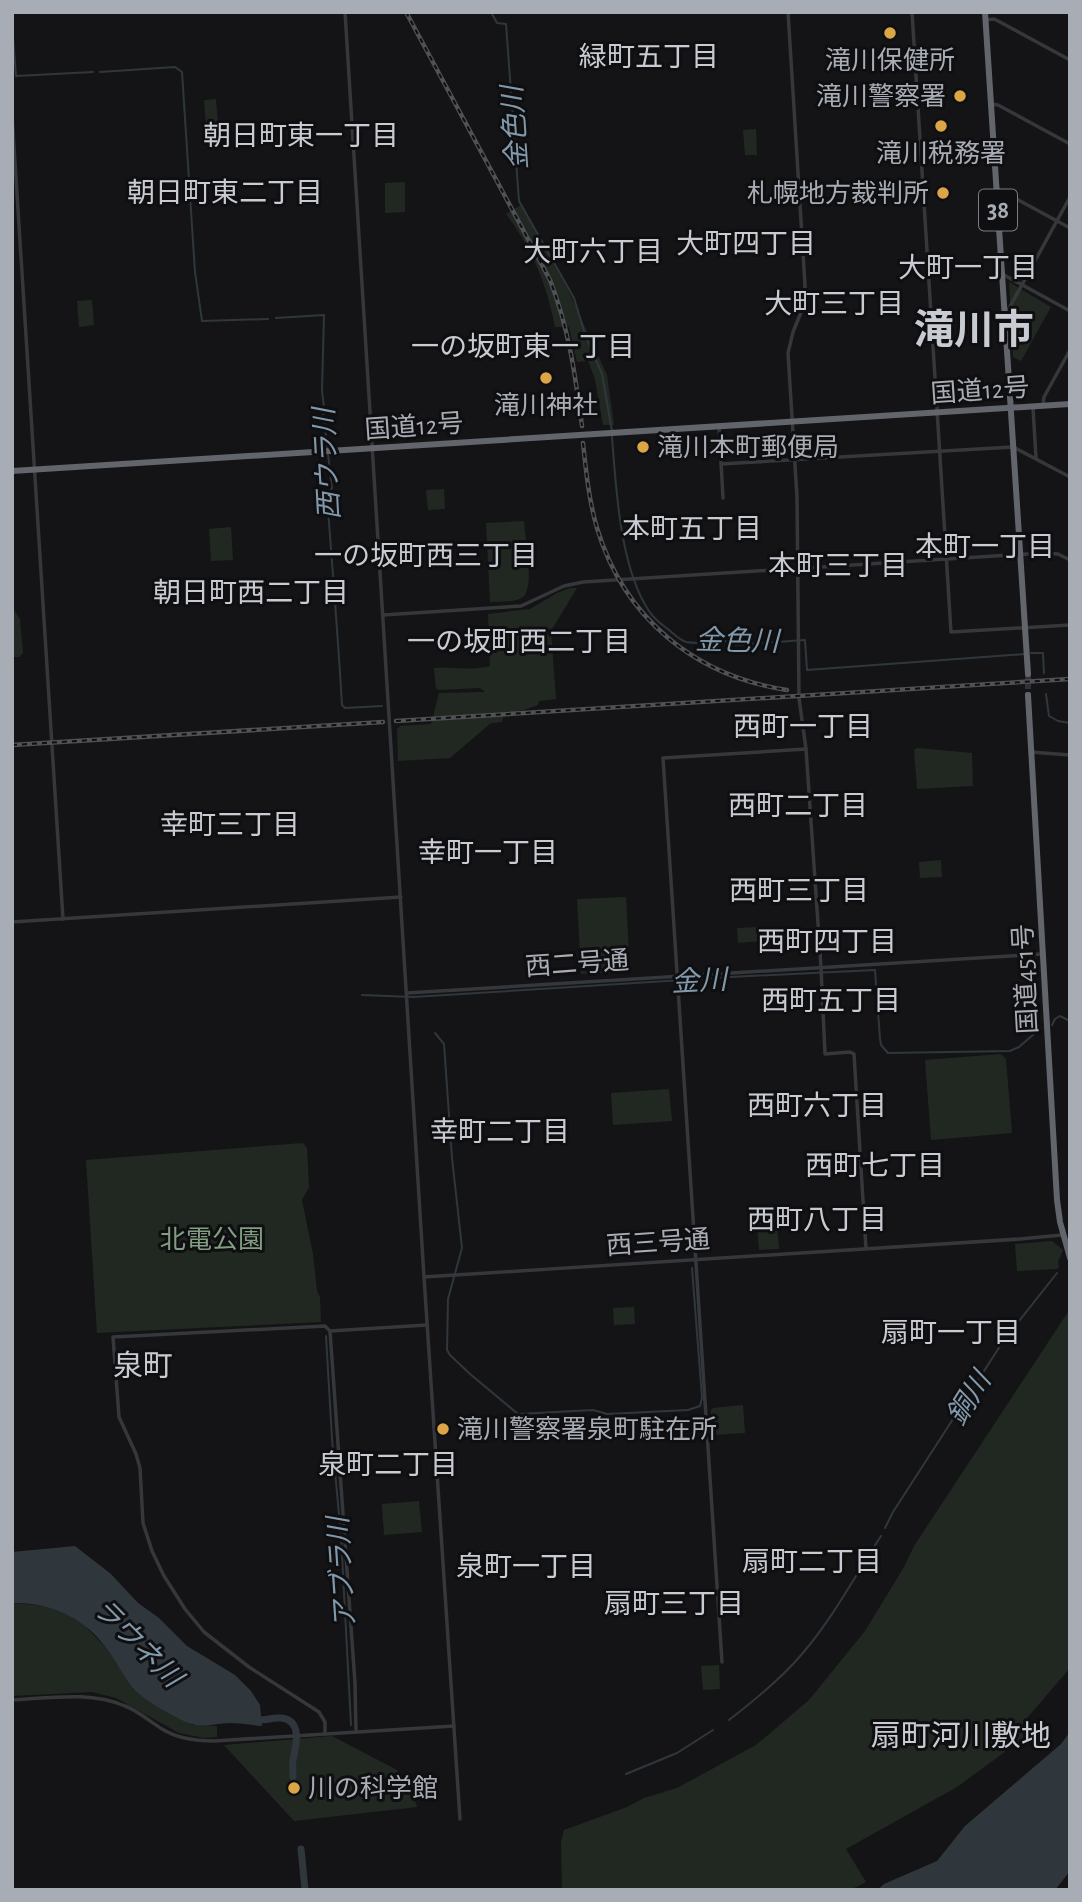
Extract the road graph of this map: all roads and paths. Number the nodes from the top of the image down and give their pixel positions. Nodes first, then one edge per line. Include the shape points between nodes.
1 (345, 12) edge
2 (788, 12) edge
3 (912, 12) edge
4 (985, 16) edge
5 (1070, 60) edge
6 (991, 104) junction
7 (12, 115) edge
8 (1070, 144) edge
9 (996, 188) junction
10 (1070, 198) edge
11 (1057, 221) junction
12 (1070, 228) edge
13 (1002, 274) junction
14 (1023, 285) junction
15 (1070, 311) edge
16 (1004, 316) junction
17 (1070, 350) edge
18 (1070, 404) edge
19 (1043, 405) junction
20 (1033, 406) junction
21 (1010, 407) junction
22 (937, 412) junction
23 (792, 421) junction
24 (719, 426) junction
25 (1013, 447) junction
26 (372, 448) junction
27 (940, 452) junction
28 (1036, 458) junction
29 (794, 459) junction
30 (721, 464) junction
31 (34, 469) junction
32 (12, 471) edge
33 (1070, 477) edge
34 (723, 498) dead end
35 (1020, 555) junction
36 (946, 559) junction
37 (1070, 560) edge
38 (798, 568) junction
39 (383, 615) junction
40 (1070, 625) edge
41 (1024, 628) junction
42 (1027, 674) tunnel mouth
43 (1028, 695) tunnel mouth
44 (806, 749) junction
45 (1030, 752) junction
46 (1070, 755) edge
47 (401, 897) junction
48 (63, 919) junction
49 (12, 922) edge
50 (1042, 954) junction
51 (821, 967) junction
52 (677, 976) junction
53 (407, 993) junction
54 (1062, 1234) junction
55 (866, 1249) junction
56 (1070, 1258) edge
57 (696, 1259) junction
58 (424, 1277) junction
59 (428, 1325) junction
60 (330, 1331) junction
61 (722, 1662) dead end
62 (12, 1700) edge
63 (454, 1726) junction
64 (356, 1732) junction
65 (326, 1734) junction
66 (460, 1819) dead end

1 - 26 street
2 - 23 street via 805,285 802,313 788,353
3 - 22 street
4 - 5 street
4 - 6 highway, 38
6 - 8 street
6 - 9 highway, 38
7 - 31 street
9 - 11 street
9 - 13 highway, 38
10 - 11 street
11 - 12 street
11 - 14 street
13 - 14 street
13 - 16 highway, 38
14 - 15 street
14 - 16 street
16 - 21 highway, 38
17 - 19 street
18 - 19 highway, 国道12号
19 - 20 highway, 国道12号
20 - 21 highway, 国道12号
20 - 28 street
21 - 22 highway, 国道12号
21 - 25 highway
22 - 23 highway, 国道12号
22 - 27 street
23 - 24 highway, 国道12号
23 - 29 street
24 - 26 highway, 国道12号
24 - 30 street
25 - 27 street
25 - 28 street
25 - 35 highway
26 - 31 highway, 国道12号
26 - 39 street
27 - 29 street
27 - 36 street
28 - 33 street
29 - 30 street
29 - 38 street
30 - 34 street
31 - 32 highway, 国道12号
31 - 48 street
35 - 36 street
35 - 37 street via 1052,553
35 - 41 highway
36 - 38 street
36 - 41 street via 951,632
38 - 39 street via 583,582 521,606
38 - 44 street via 799,696
39 - 47 street
40 - 41 street
41 - 42 highway
43 - 45 highway, 国道451号
44 - 51 street
44 - 52 street via 663,758
45 - 46 street
45 - 50 highway, 国道451号
47 - 48 street
47 - 53 street
48 - 49 street
50 - 51 street, 西二号通
50 - 54 highway, 国道451号
51 - 52 street, 西二号通
51 - 55 street via 825,1054 854,1054
52 - 53 street, 西二号通
52 - 57 street
53 - 58 street
54 - 55 street, 西三号通
54 - 56 highway, 国道451号
55 - 57 street, 西三号通
57 - 58 street, 西三号通
57 - 61 street
58 - 59 street
59 - 60 street
59 - 63 street
60 - 64 street
60 - 65 street via 325,1326 113,1337 119,1417 138,1461 144,1523 163,1576 195,1624 249,1667 319,1712
62 - 65 street via 81,1697 112,1702 164,1731 195,1741
63 - 64 street
63 - 66 street
64 - 65 street

